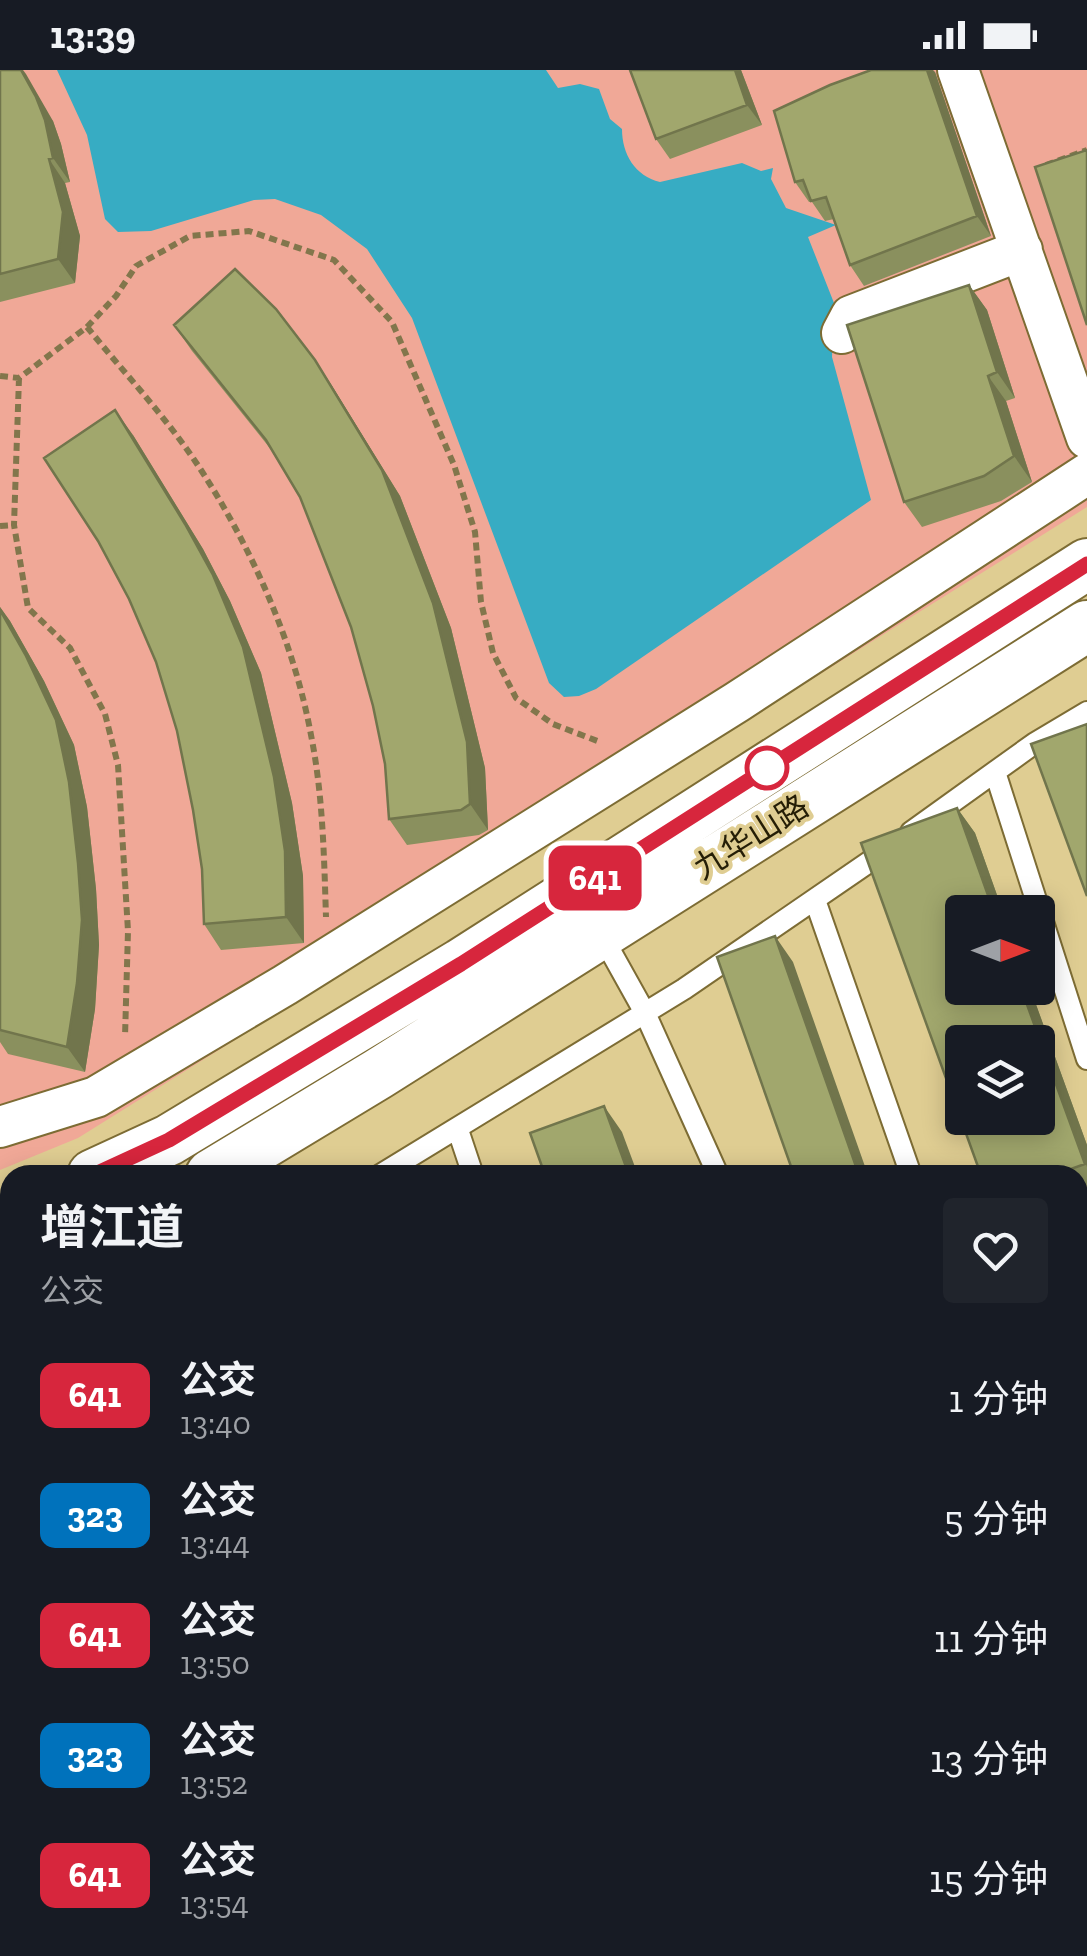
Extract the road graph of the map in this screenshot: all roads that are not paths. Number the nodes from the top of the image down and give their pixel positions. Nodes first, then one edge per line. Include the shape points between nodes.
1 (958, 70) edge
2 (1022, 250) junction
3 (842, 333) dead end
4 (1087, 438) edge
5 (1087, 474) edge
6 (1087, 564) edge
7 (1087, 626) edge
8 (1087, 712) edge
9 (994, 772) junction
10 (814, 900) junction
11 (600, 932) junction
12 (646, 1013) junction
13 (1085, 1047) edge
14 (0, 1127) edge
15 (458, 1130) junction
16 (115, 1165) edge
17 (227, 1165) edge
18 (397, 1165) edge
19 (470, 1165) edge
20 (714, 1165) edge
21 (908, 1165) edge

1 - 2 street
2 - 3 street via 851,316
2 - 4 street
5 - 14 street via 649,757 123,1082
6 - 16 street, 九华山路 via 461,964 169,1140
7 - 11 street, 九华山路
8 - 9 lane
9 - 10 lane
9 - 13 lane
10 - 12 lane
10 - 21 lane
11 - 12 lane
11 - 17 street, 九华山路
12 - 15 lane
12 - 20 lane
15 - 18 lane
15 - 19 lane

